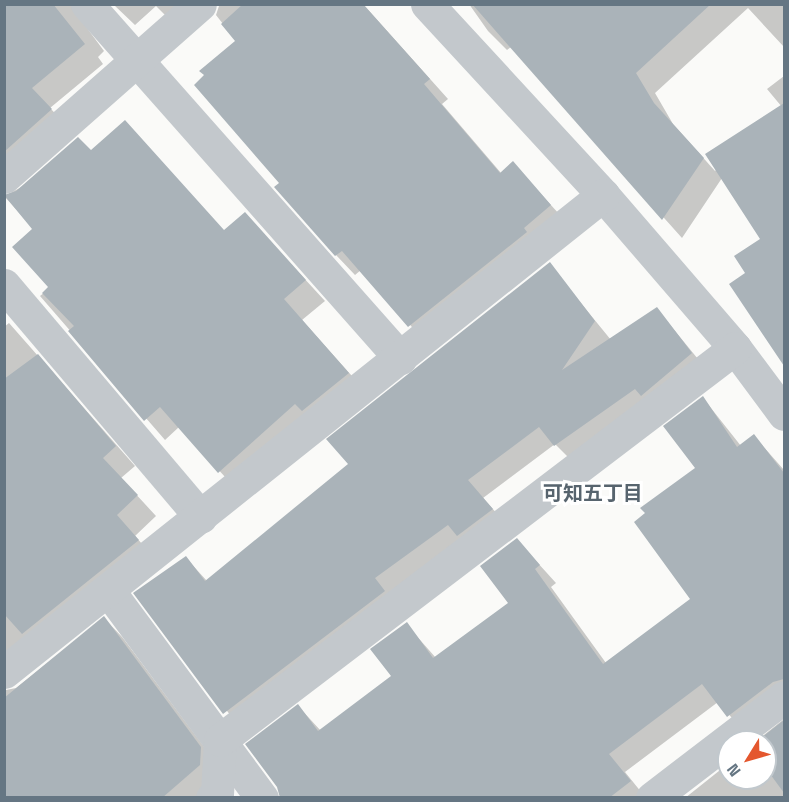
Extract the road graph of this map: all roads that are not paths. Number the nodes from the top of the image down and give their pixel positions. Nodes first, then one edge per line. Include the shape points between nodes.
1 (87, 4) edge
2 (200, 4) edge
3 (427, 4) edge
4 (136, 61) junction
5 (4, 177) edge
6 (603, 195) junction
7 (4, 285) edge
8 (735, 348) junction
9 (400, 358) junction
10 (784, 414) edge
11 (201, 517) junction
12 (108, 590) junction
13 (5, 672) edge
14 (784, 697) edge
15 (220, 740) junction
16 (212, 798) edge
17 (262, 798) edge
18 (652, 798) edge

1 - 4 street
2 - 4 street
3 - 6 street
4 - 5 street
4 - 9 street
6 - 8 street
6 - 9 street
7 - 11 street
8 - 10 street
8 - 15 street
9 - 11 street
11 - 12 street
12 - 13 street
12 - 15 street
14 - 18 street
15 - 16 street via 217,794
15 - 17 street

